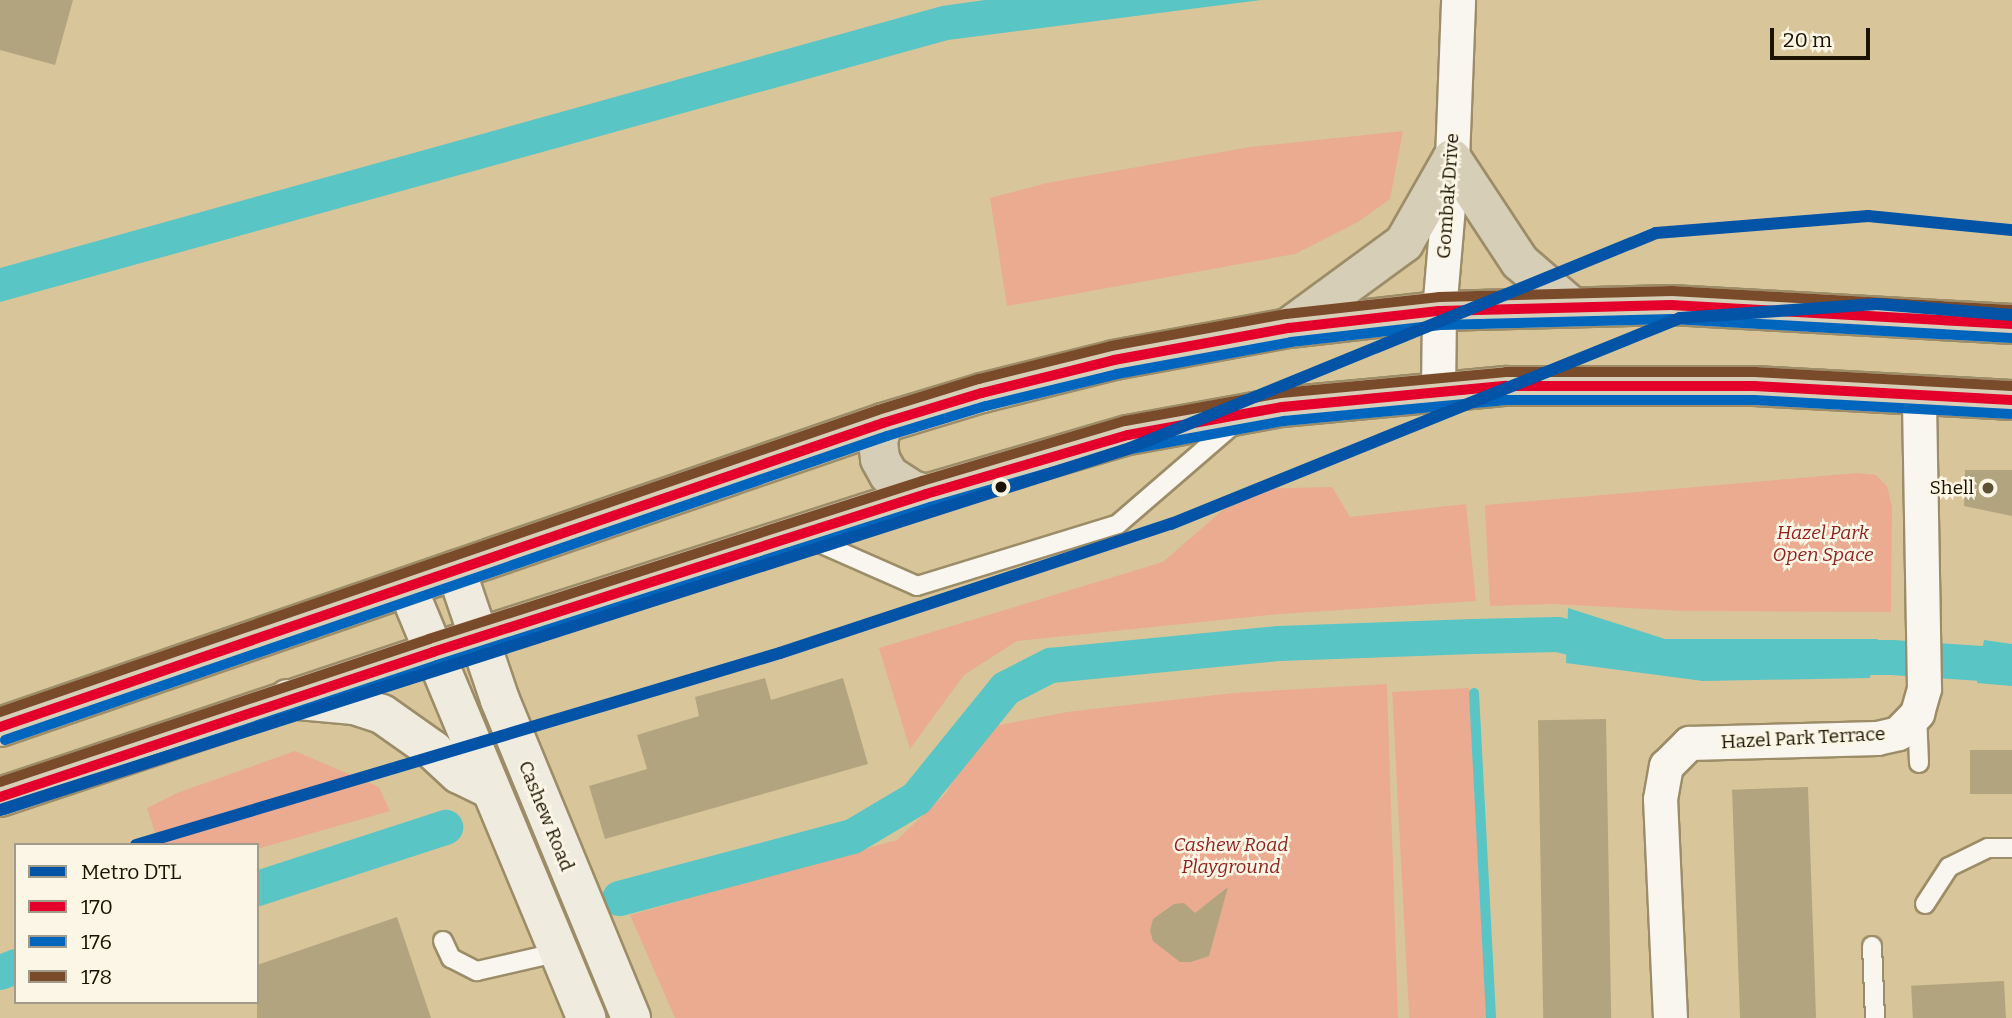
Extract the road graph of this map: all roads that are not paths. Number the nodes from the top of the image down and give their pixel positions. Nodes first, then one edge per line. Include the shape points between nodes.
1 (1458, 4) edge
2 (1452, 159) junction
3 (1572, 307) junction
4 (1439, 312) junction
5 (2012, 324) edge
6 (1289, 328) junction
7 (1438, 391) junction
8 (1919, 396) junction
9 (2012, 400) edge
10 (1246, 414) junction
11 (883, 423) junction
12 (926, 494) junction
13 (800, 535) junction
14 (456, 570) junction
15 (407, 587) junction
16 (478, 638) junction
17 (433, 652) junction
18 (286, 699) junction
19 (1921, 701) junction
20 (0, 727) edge
21 (1919, 763) dead end
22 (488, 788) junction
23 (0, 797) edge
24 (2012, 848) edge
25 (1925, 904) dead end
26 (443, 941) dead end
27 (579, 941) junction
28 (1872, 946) dead end
29 (586, 1018) edge
30 (631, 1018) edge
31 (1670, 1018) edge
32 (1875, 1018) edge

1 - 2 street, Gombak Drive
2 - 3 highway via 1520,262
2 - 4 street, Gombak Drive
2 - 6 highway via 1404,243
3 - 4 highway
3 - 5 highway via 1671,305
4 - 6 highway
4 - 7 street, Gombak Drive
6 - 11 highway via 1114,360
7 - 8 highway via 1506,386 1754,386
7 - 10 highway
8 - 9 highway
8 - 19 street
10 - 12 highway via 1128,435
10 - 13 lane via 1118,524 917,586
11 - 12 highway via 878,442 889,475
11 - 14 highway
12 - 13 highway
13 - 16 highway
14 - 15 highway
14 - 16 street, Cashew Road
15 - 17 street, Cashew Road
15 - 20 highway
16 - 17 highway
16 - 27 street, Cashew Road via 561,853
17 - 18 highway
17 - 22 street, Cashew Road
18 - 22 street via 354,705 382,714 459,774
18 - 23 highway
19 - 21 lane
19 - 31 street, Hazel Park Terrace via 1898,733 1877,738 1689,743 1666,766 1660,799
22 - 27 street, Cashew Road via 531,891
24 - 25 lane via 1988,848 1949,867
26 - 27 lane via 451,958 477,971
27 - 29 street, Cashew Road
27 - 30 street, Cashew Road
28 - 32 lane

